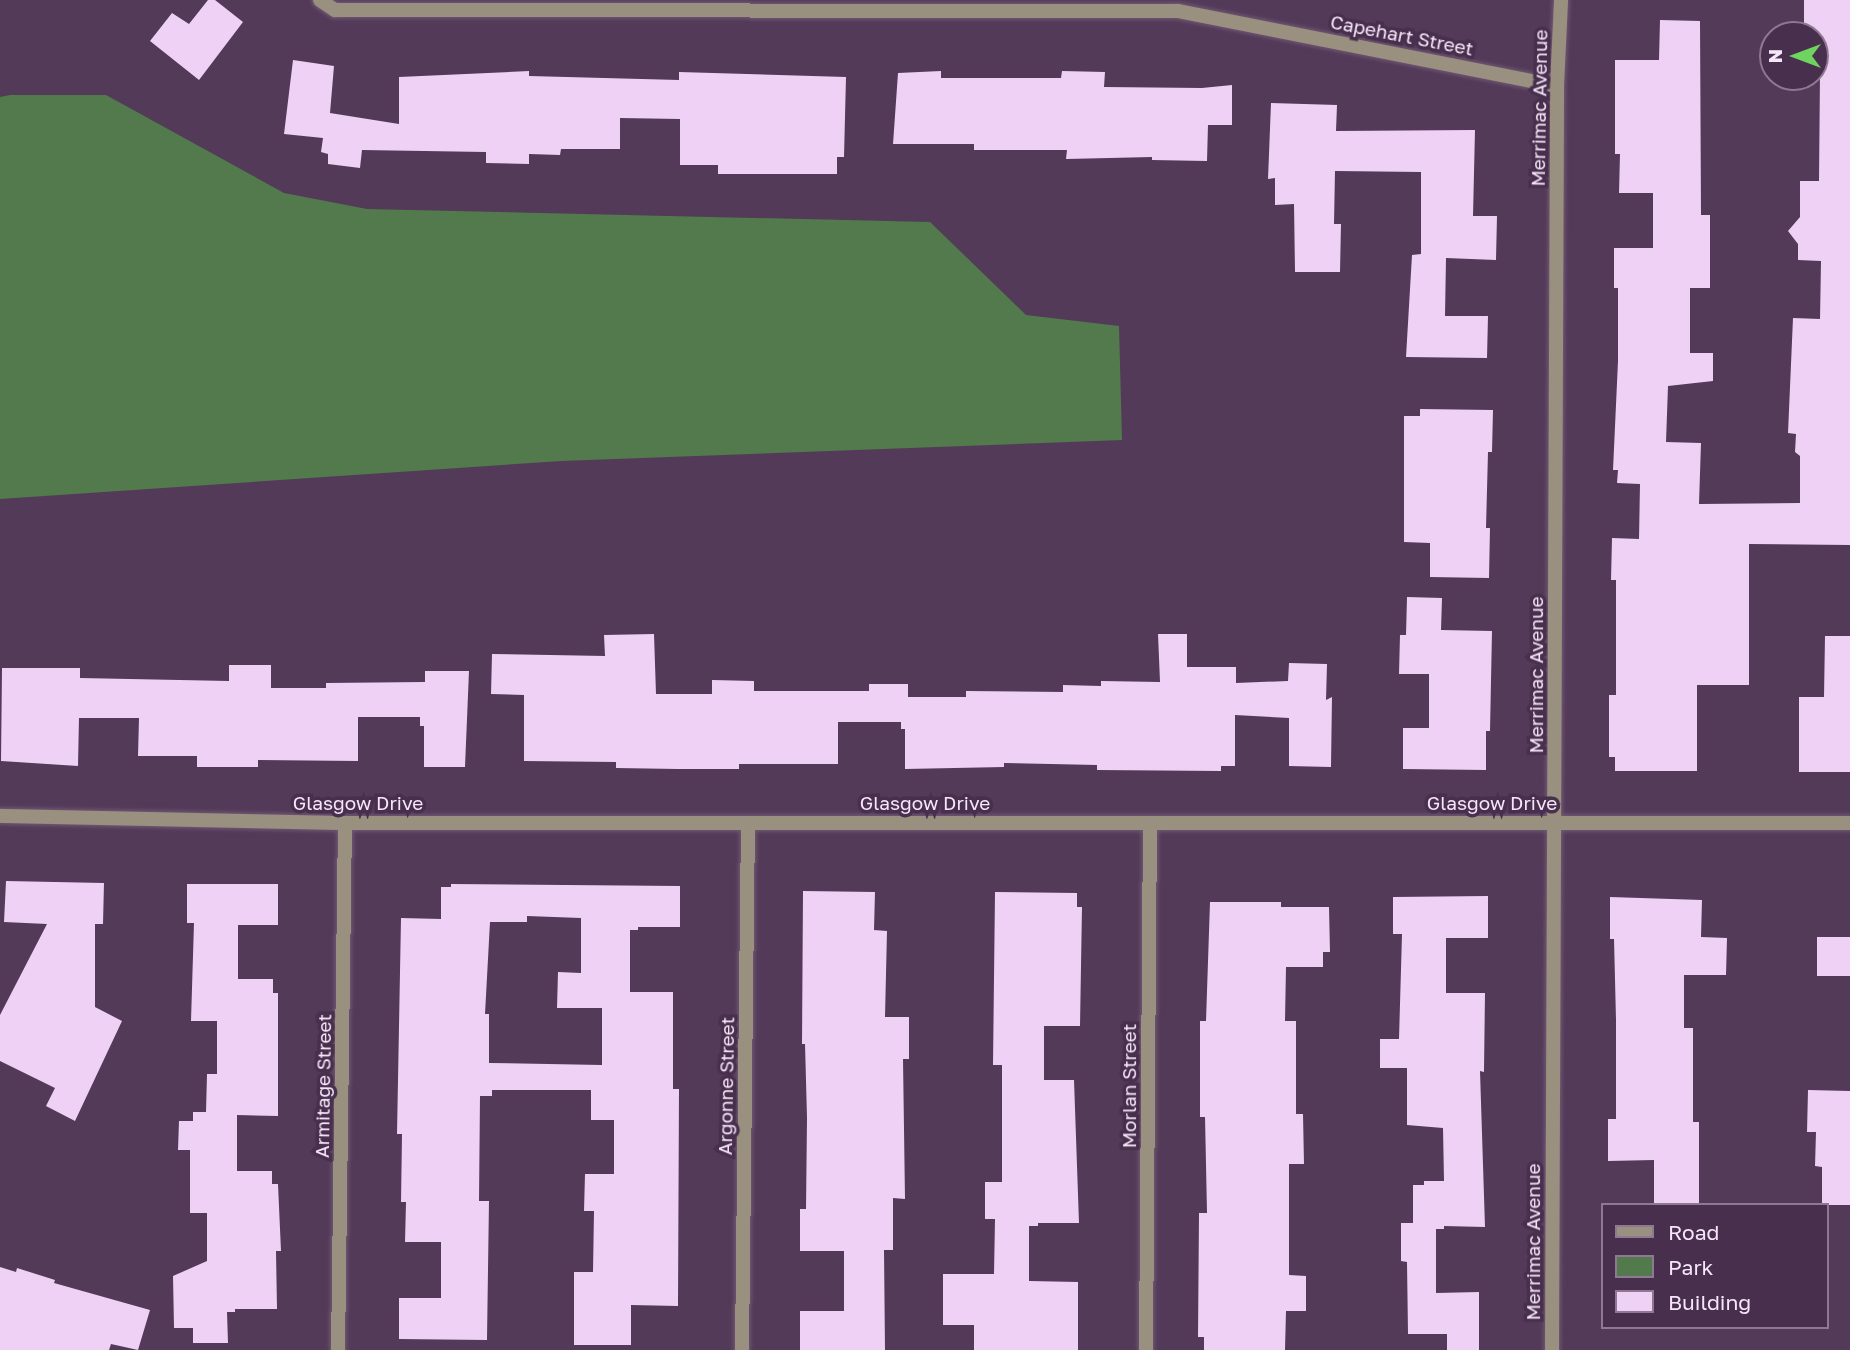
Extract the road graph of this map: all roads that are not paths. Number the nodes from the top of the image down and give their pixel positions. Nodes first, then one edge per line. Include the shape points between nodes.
1 (320, 0) edge
2 (1561, 0) edge
3 (1557, 86) junction
4 (0, 816) edge
5 (345, 823) junction
6 (748, 823) junction
7 (1150, 823) junction
8 (1555, 823) junction
9 (1850, 823) edge
10 (338, 1350) edge
11 (742, 1350) edge
12 (1146, 1350) edge
13 (1552, 1350) edge

1 - 3 street, Capehart Street via 335,10 1178,11
2 - 3 street, Merrimac Avenue
3 - 8 street, Merrimac Avenue
4 - 5 street, Glasgow Drive
5 - 6 street, Glasgow Drive
5 - 10 street, Armitage Street
6 - 7 street, Glasgow Drive
6 - 11 street, Argonne Street
7 - 8 street, Glasgow Drive
7 - 12 street, Morlan Street
8 - 9 street, Glasgow Drive
8 - 13 street, Merrimac Avenue

